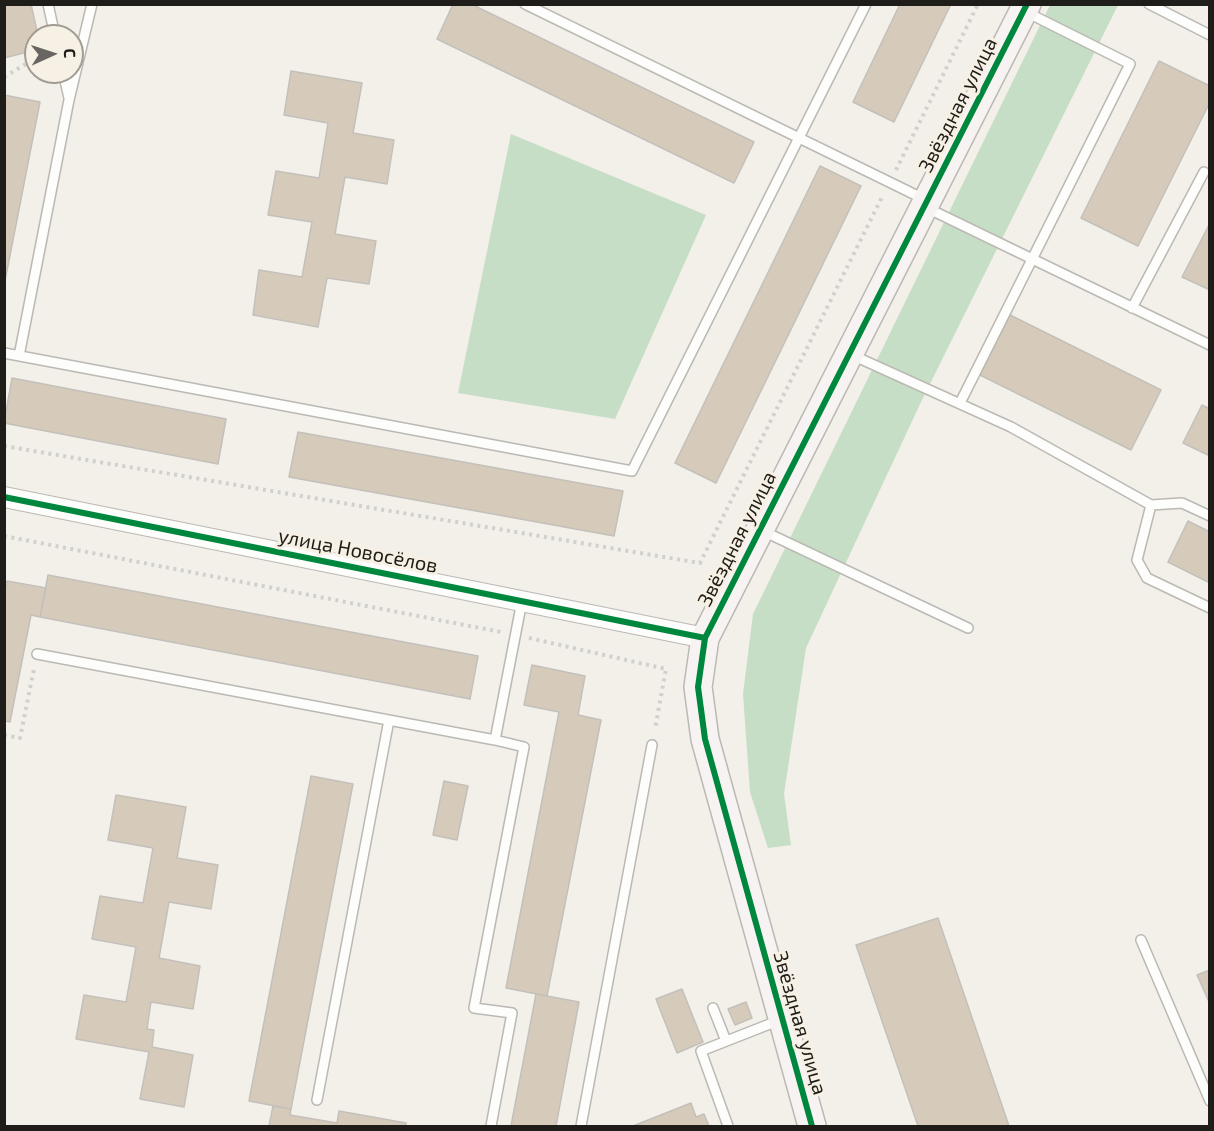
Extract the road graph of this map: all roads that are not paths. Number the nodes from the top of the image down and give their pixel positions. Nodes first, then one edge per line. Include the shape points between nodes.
1 (48, 4) edge
2 (92, 4) edge
3 (525, 4) edge
4 (866, 4) edge
5 (1149, 4) edge
6 (1025, 8) edge
7 (52, 24) edge
8 (1209, 34) edge
9 (66, 84) edge
10 (69, 100) junction
11 (799, 138) junction
12 (1204, 172) dead end
13 (926, 204) junction
14 (1031, 259) junction
15 (1132, 308) junction
16 (1209, 345) edge
17 (4, 353) edge
18 (850, 354) junction
19 (19, 356) junction
20 (960, 403) junction
21 (4, 497) edge
22 (1151, 505) junction
23 (1209, 516) edge
24 (761, 530) junction
25 (522, 601) junction
26 (1209, 608) edge
27 (968, 628) dead end
28 (705, 638) junction
29 (38, 654) road end
30 (389, 720) junction
31 (495, 740) junction
32 (652, 745) road end
33 (1141, 940) dead end
34 (713, 1008) dead end
35 (782, 1019) junction
36 (726, 1041) junction
37 (317, 1100) dead end
38 (1209, 1101) edge
39 (491, 1126) edge
40 (582, 1126) edge
41 (728, 1126) edge
42 (812, 1126) edge

1 - 7 lane
2 - 10 lane
3 - 11 lane
4 - 11 lane
5 - 8 lane
6 - 13 street, Звёздная улица
6 - 14 lane via 1130,63
9 - 10 lane
10 - 19 lane
11 - 13 lane
11 - 19 lane via 632,471
12 - 15 lane
13 - 14 lane
13 - 18 street, Звёздная улица
14 - 15 lane
14 - 20 lane
15 - 16 lane
17 - 19 lane
18 - 20 lane
18 - 24 street, Звёздная улица
20 - 22 lane
21 - 25 street, улица Новосёлов
22 - 23 lane via 1182,503
22 - 26 lane via 1137,560 1147,578
24 - 27 lane
24 - 28 street, Звёздная улица
25 - 28 street, улица Новосёлов
25 - 31 lane
28 - 35 street, Звёздная улица via 698,687 705,739
29 - 30 lane
30 - 31 lane
30 - 37 lane
31 - 39 lane via 524,747 474,1008 512,1013
32 - 40 lane
33 - 38 lane
34 - 36 lane
35 - 36 lane
35 - 42 street, Звёздная улица
36 - 41 lane via 701,1051

